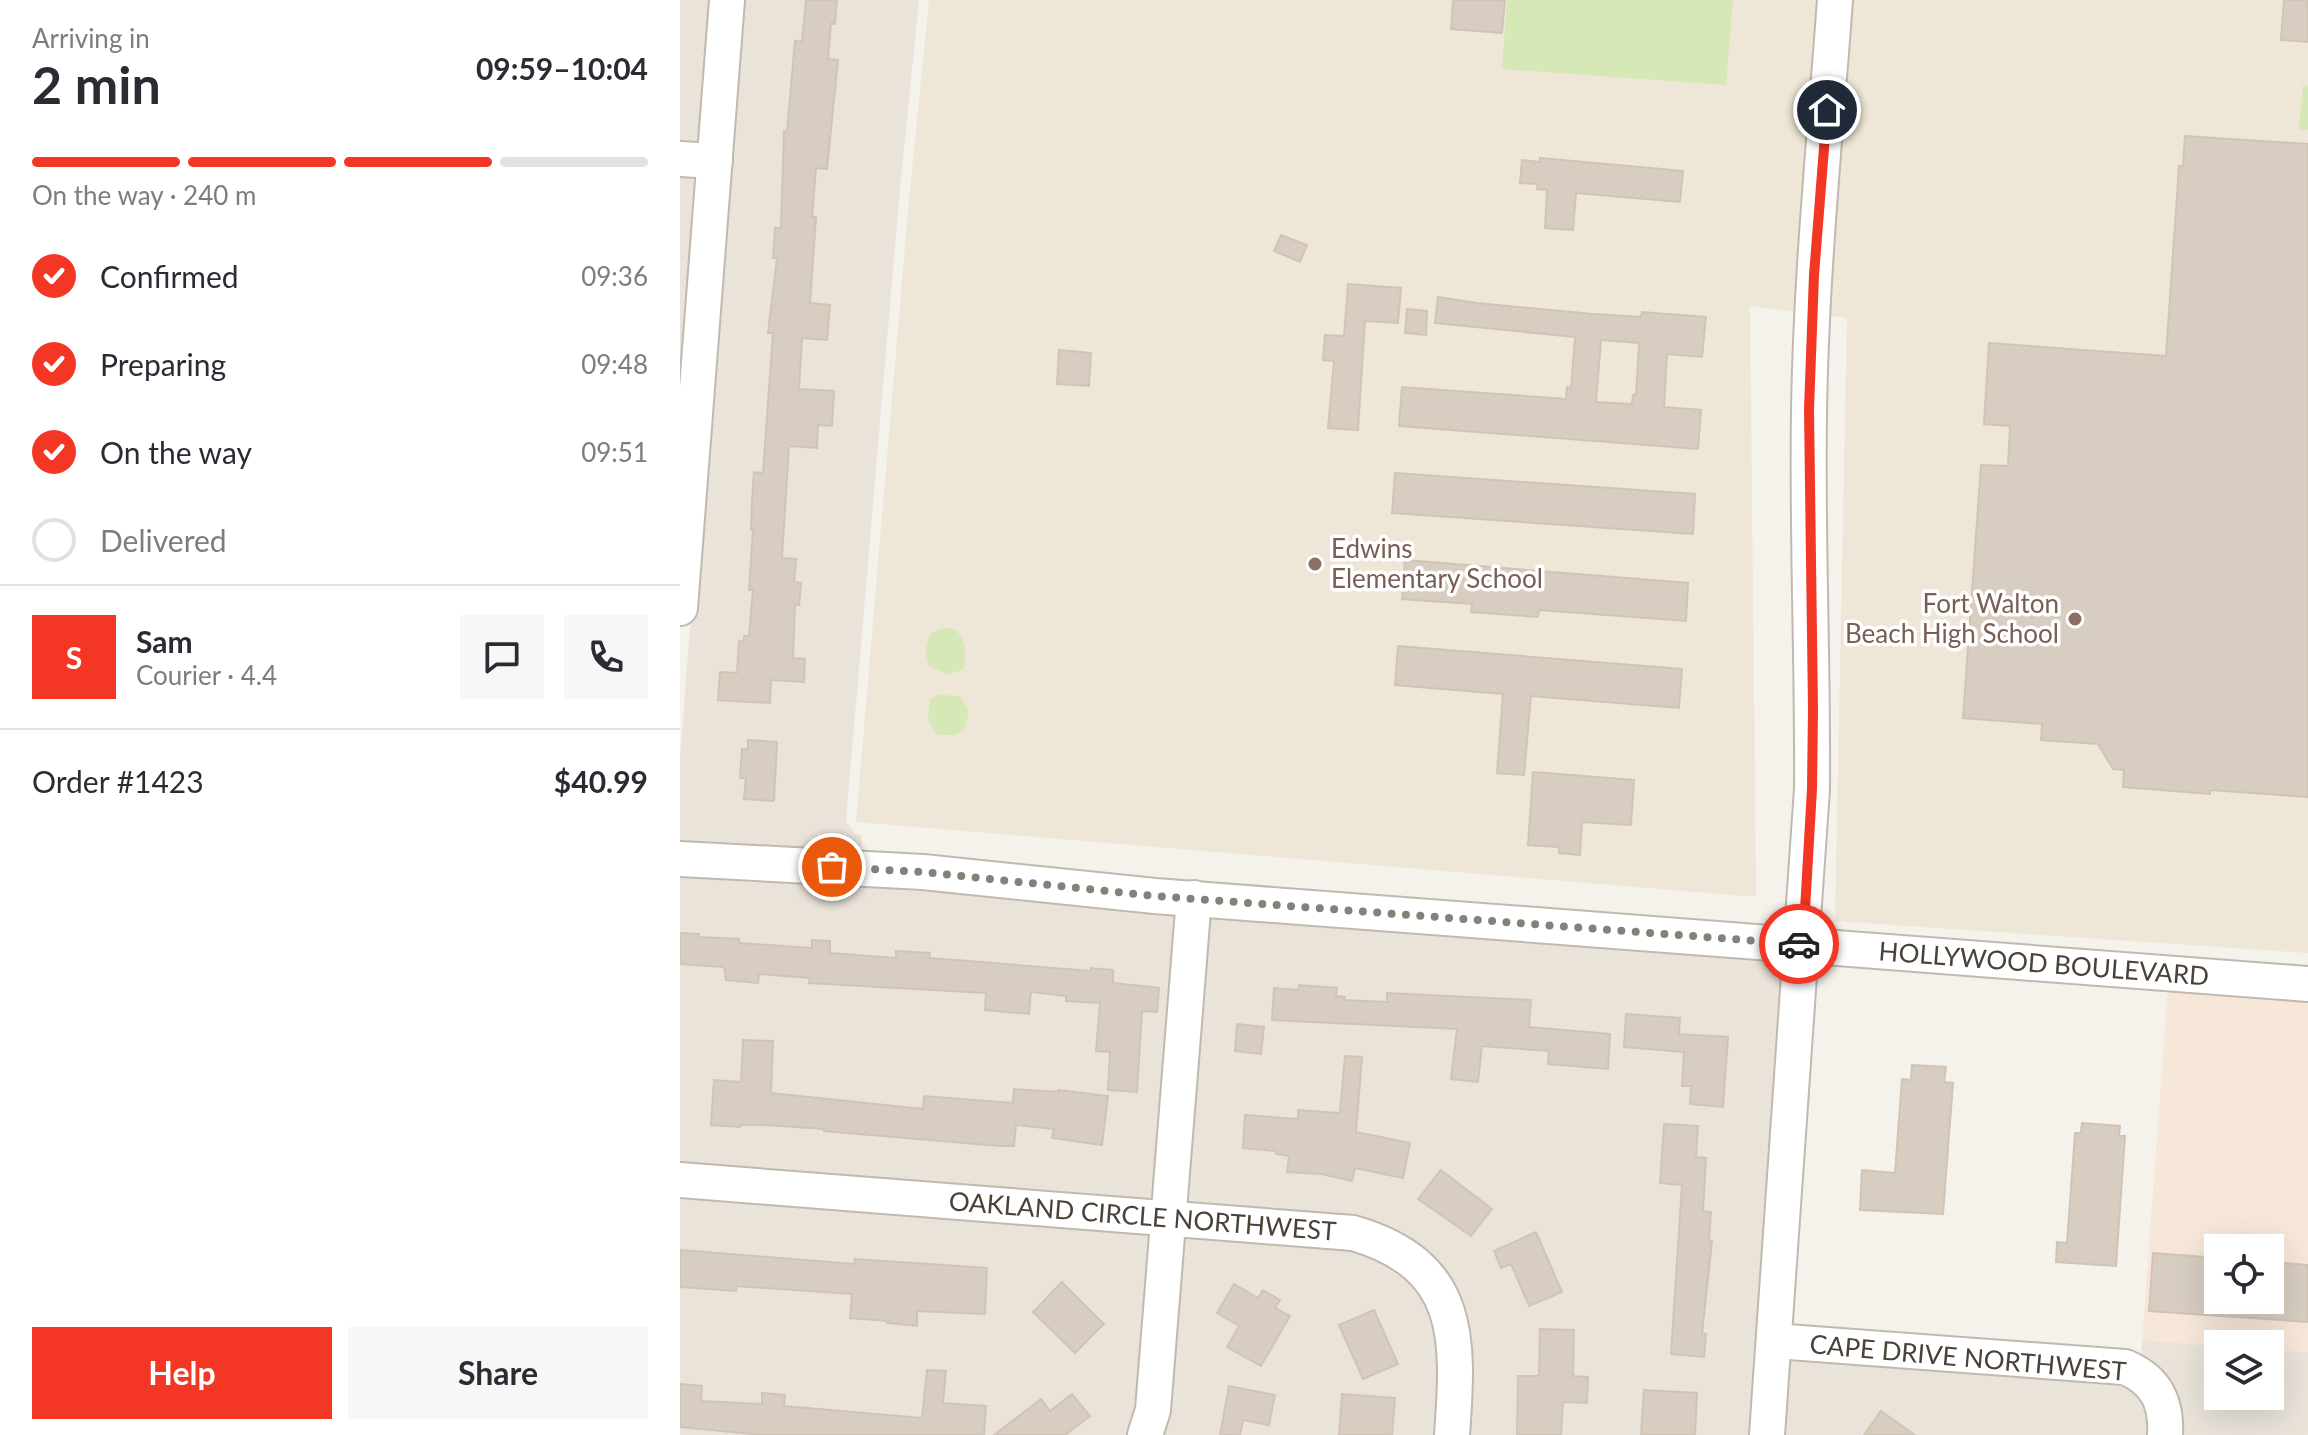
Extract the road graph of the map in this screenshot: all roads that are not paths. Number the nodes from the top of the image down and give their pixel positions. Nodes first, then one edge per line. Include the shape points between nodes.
1 (727, 0) edge
2 (1835, 0) edge
3 (680, 159) edge
4 (715, 161) junction
5 (684, 503) edge
6 (680, 608) edge
7 (680, 859) edge
8 (1194, 898) junction
9 (1803, 944) junction
10 (2308, 984) edge
11 (680, 1180) edge
12 (1170, 1218) junction
13 (1774, 1341) junction
14 (1145, 1435) edge
15 (1452, 1435) edge
16 (1767, 1435) edge
17 (2165, 1435) edge

1 - 4 street
2 - 9 street via 1809,409 1813,710
3 - 4 street
4 - 5 street
5 - 6 street
7 - 8 street, HOLLYWOOD BOULEVARD via 923,872
8 - 9 street, HOLLYWOOD BOULEVARD
8 - 12 street
9 - 10 street, HOLLYWOOD BOULEVARD
9 - 13 street
11 - 12 street, OAKLAND CIRCLE NORTHWEST
12 - 14 street via 1153,1410
12 - 15 street, OAKLAND CIRCLE NORTHWEST via 1353,1233 1379,1240 1414,1262 1450,1314 1457,1367
13 - 16 street
13 - 17 street, CAPE DRIVE NORTHWEST via 2125,1367 2151,1382 2161,1397

